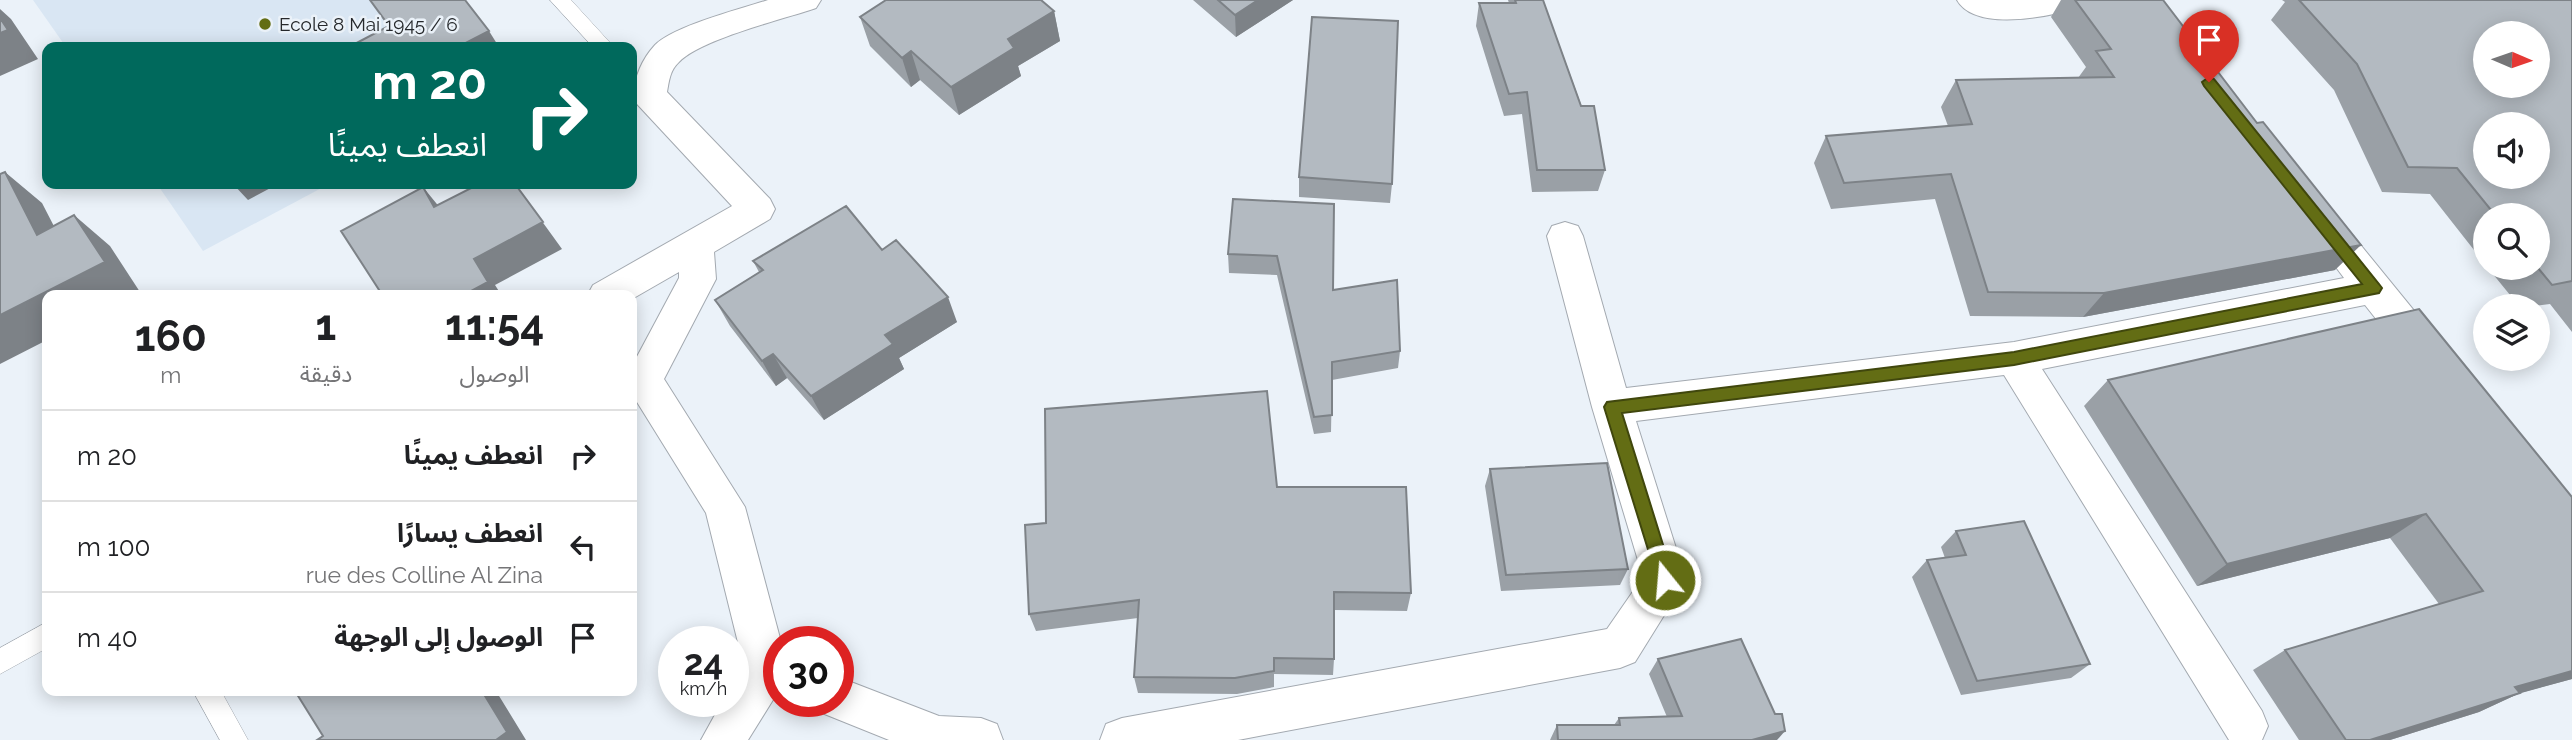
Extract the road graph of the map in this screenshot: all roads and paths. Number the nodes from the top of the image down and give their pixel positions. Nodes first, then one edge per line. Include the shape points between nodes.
1 (560, 0) edge
2 (805, 0) edge
3 (1973, 0) edge
4 (2066, 0) edge
5 (599, 42) edge
6 (640, 86) edge
7 (2297, 192) edge
8 (1565, 236) dead end
9 (695, 245) junction
10 (2374, 288) junction
11 (616, 290) edge
12 (2014, 358) junction
13 (2451, 385) edge
14 (1612, 407) junction
15 (42, 637) edge
16 (763, 638) edge
17 (0, 662) edge
18 (763, 686) edge
19 (209, 696) edge
20 (854, 704) edge
21 (2246, 726) dead end
22 (234, 740) edge
23 (723, 740) edge
24 (981, 740) edge
25 (1122, 740) edge

1 - 5 lane
2 - 6 street via 713,29 668,52
3 - 4 street via 1987,7 2014,8
6 - 9 street via 757,209
7 - 10 street
8 - 14 street
9 - 11 street
9 - 16 street via 698,279 645,380 725,507
10 - 12 street
10 - 13 street
12 - 14 street
12 - 21 street
14 - 25 street via 1665,580 1620,648
15 - 17 lane
18 - 23 street
19 - 22 lane
20 - 24 street via 939,738

